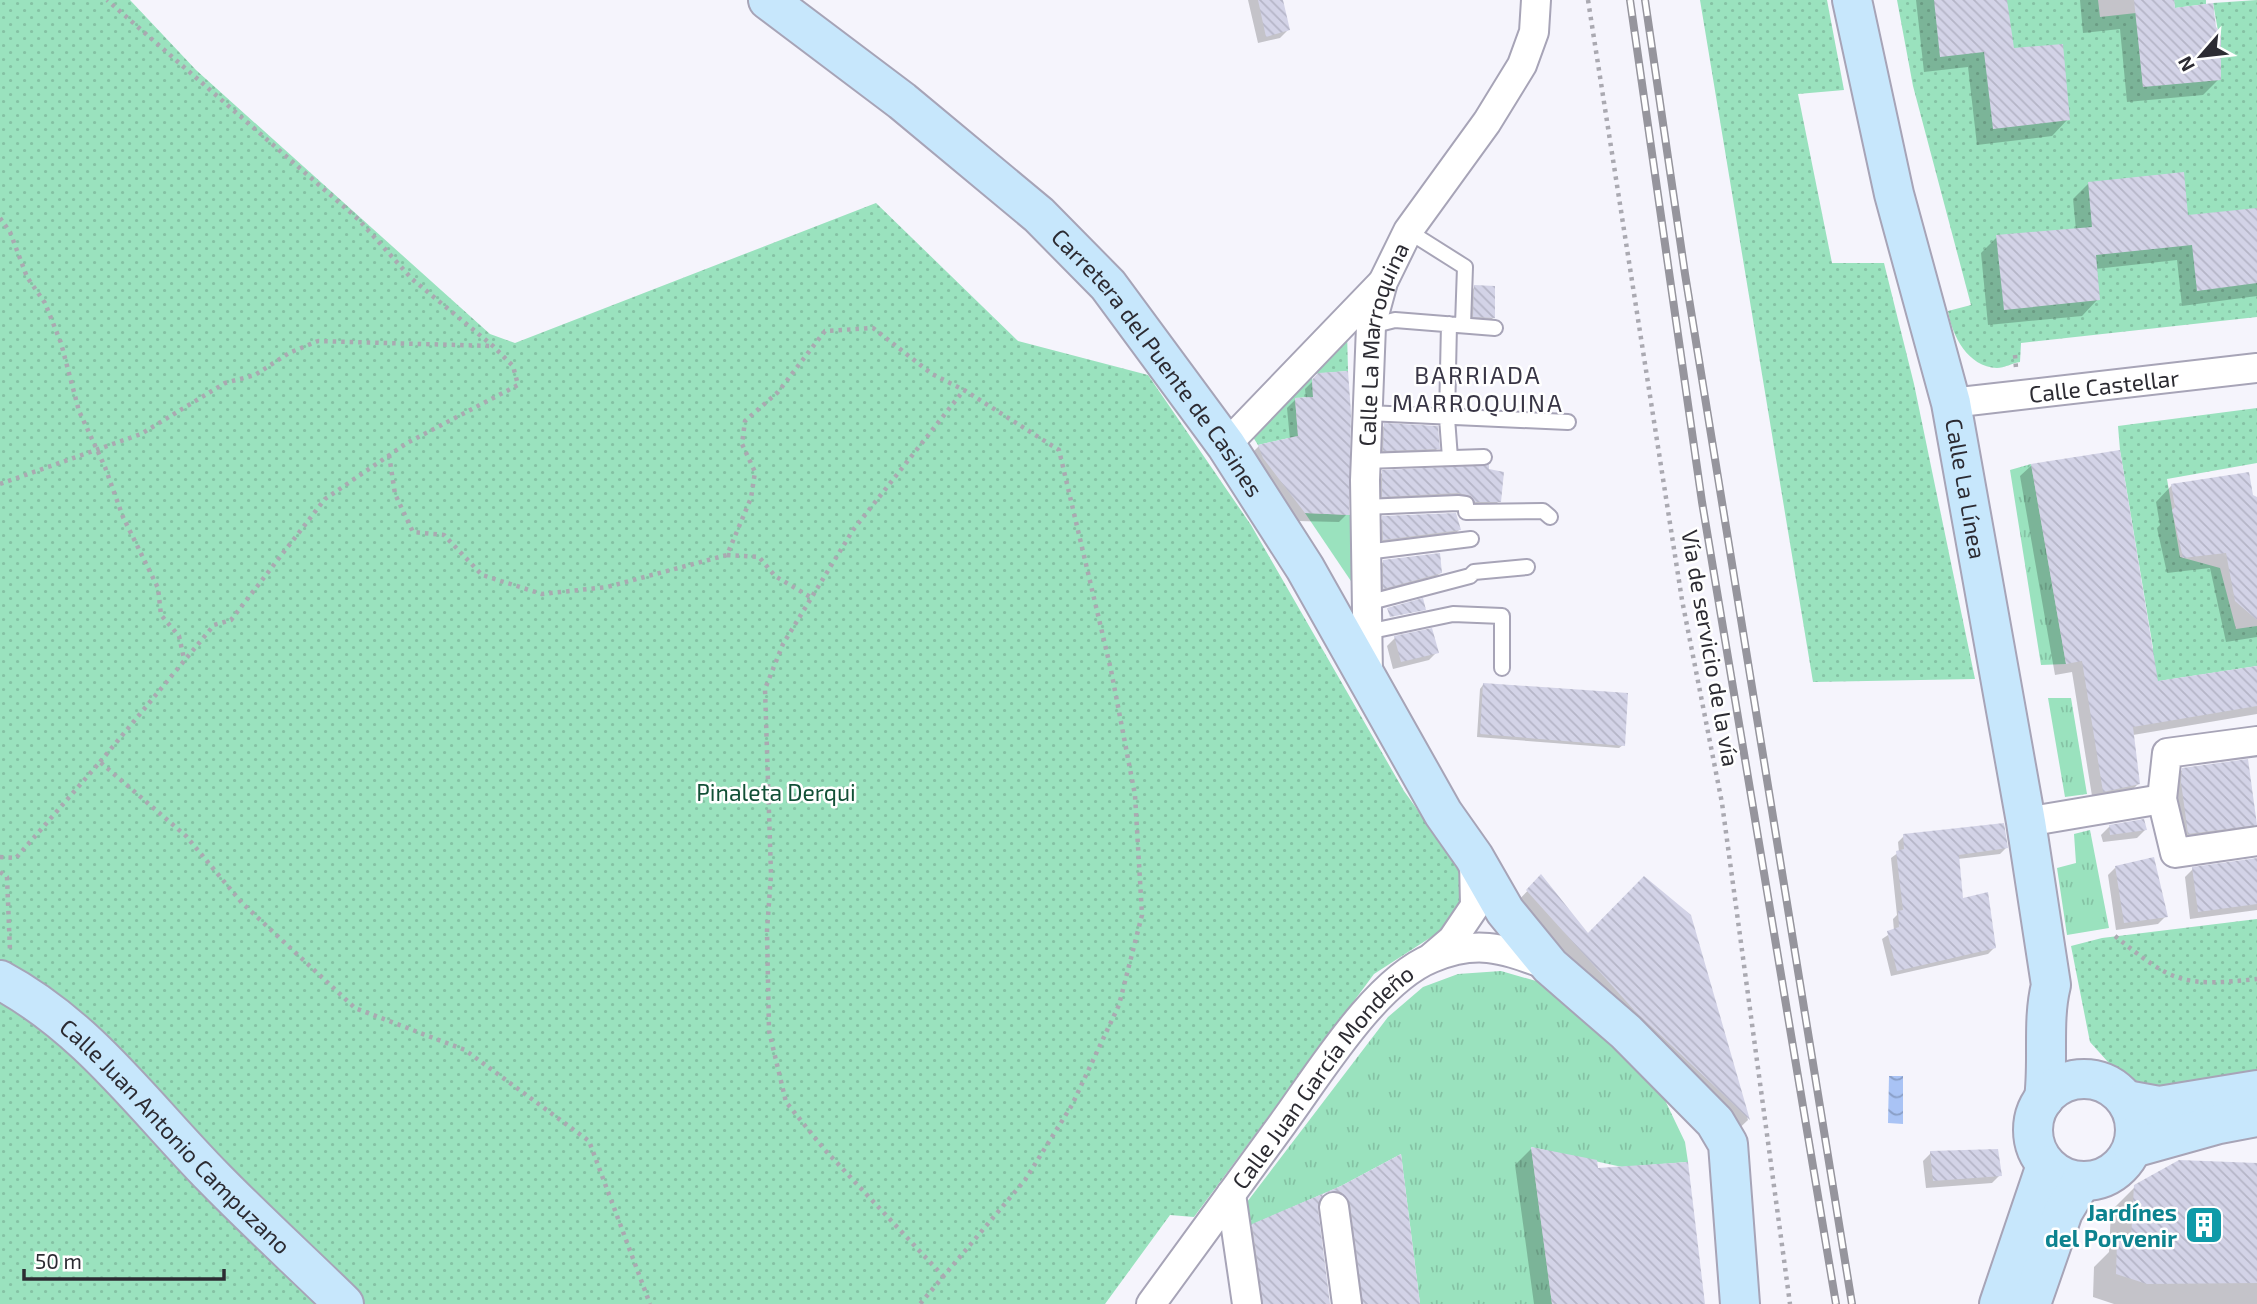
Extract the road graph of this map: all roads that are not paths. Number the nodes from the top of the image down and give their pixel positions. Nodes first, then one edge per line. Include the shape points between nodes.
1 (768, 0) edge
2 (1536, 0) edge
3 (1853, 0) edge
4 (1408, 231) junction
5 (1383, 282) junction
6 (1456, 324) junction
7 (1371, 326) junction
8 (1495, 328) dead end
9 (2257, 368) edge
10 (1951, 403) junction
11 (1367, 413) junction
12 (1447, 418) junction
13 (1568, 422) dead end
14 (1226, 445) junction
15 (1484, 457) dead end
16 (1450, 458) junction
17 (1365, 461) junction
18 (1365, 507) junction
19 (1550, 517) dead end
20 (1471, 539) dead end
21 (1366, 552) junction
22 (1527, 567) dead end
23 (1367, 603) junction
24 (1367, 632) junction
25 (1502, 668) dead end
26 (1368, 683) junction
27 (2257, 741) edge
28 (2162, 799) junction
29 (2026, 822) junction
30 (2257, 841) edge
31 (1474, 858) junction
32 (1466, 921) junction
33 (1500, 928) junction
34 (1430, 958) junction
35 (6, 983) edge
36 (2051, 985) junction
37 (2257, 1090) edge
38 (2113, 1091) junction
39 (2044, 1099) junction
40 (2257, 1117) edge
41 (2133, 1148) junction
42 (2046, 1165) junction
43 (2081, 1182) junction
44 (1231, 1194) junction
45 (1334, 1207) dead end
46 (344, 1304) edge
47 (1151, 1304) edge
48 (1247, 1304) edge
49 (1347, 1304) edge
50 (1740, 1304) edge
51 (2000, 1304) edge
52 (2031, 1304) edge

1 - 14 street, Carretera del Puente de Casines via 902,101 1039,215 1108,285
2 - 4 street, Calle La Marroquina via 1531,47 1487,122
3 - 10 street, Calle La Línea via 1894,194
4 - 5 street, Calle La Marroquina
4 - 6 lane via 1465,267
5 - 7 street, Calle La Marroquina
5 - 14 street
6 - 7 lane via 1395,320
6 - 8 lane
6 - 12 lane
7 - 11 street, Calle La Marroquina
9 - 10 street, Calle Castellar
10 - 29 street, Calle La Línea
11 - 12 lane
11 - 17 street, Calle La Marroquina
12 - 13 lane
12 - 16 lane
14 - 26 street, Carretera del Puente de Casines via 1305,568
15 - 16 lane
16 - 17 lane
17 - 18 street, Calle La Marroquina
18 - 19 lane via 1458,503 1466,505 1466,512 1543,511
18 - 21 street, Calle La Marroquina
20 - 21 lane
21 - 23 street, Calle La Marroquina
22 - 23 lane via 1474,572
23 - 24 street, Calle La Marroquina
24 - 25 lane via 1453,614 1502,616
24 - 26 street, Calle La Marroquina
26 - 31 street, Carretera del Puente de Casines
27 - 28 street via 2166,752
28 - 29 street
28 - 30 street via 2175,853
29 - 36 street, Calle La Línea
31 - 32 street via 1475,906
31 - 33 street
32 - 33 street via 1488,912
32 - 34 street
33 - 34 street, Calle Juan García Mondeño via 1468,948
33 - 50 street via 1626,1032 1714,1122 1728,1144
34 - 44 street, Calle Juan García Mondeño via 1358,1020
35 - 46 street, Calle Juan Antonio Campuzano via 31,996 100,1053 213,1178
36 - 38 street, Calle La Línea via 2077,1051
36 - 39 street, Calle La Línea
37 - 38 street via 2159,1106
38 - 39 street via 2068,1081
38 - 41 street via 2134,1115
39 - 42 street via 2034,1117 2033,1134
40 - 41 street
41 - 43 street via 2113,1174
42 - 43 street via 2068,1180
42 - 51 street
43 - 52 street via 2063,1212
44 - 47 street, Calle Juan García Mondeño
44 - 48 street
45 - 49 street

